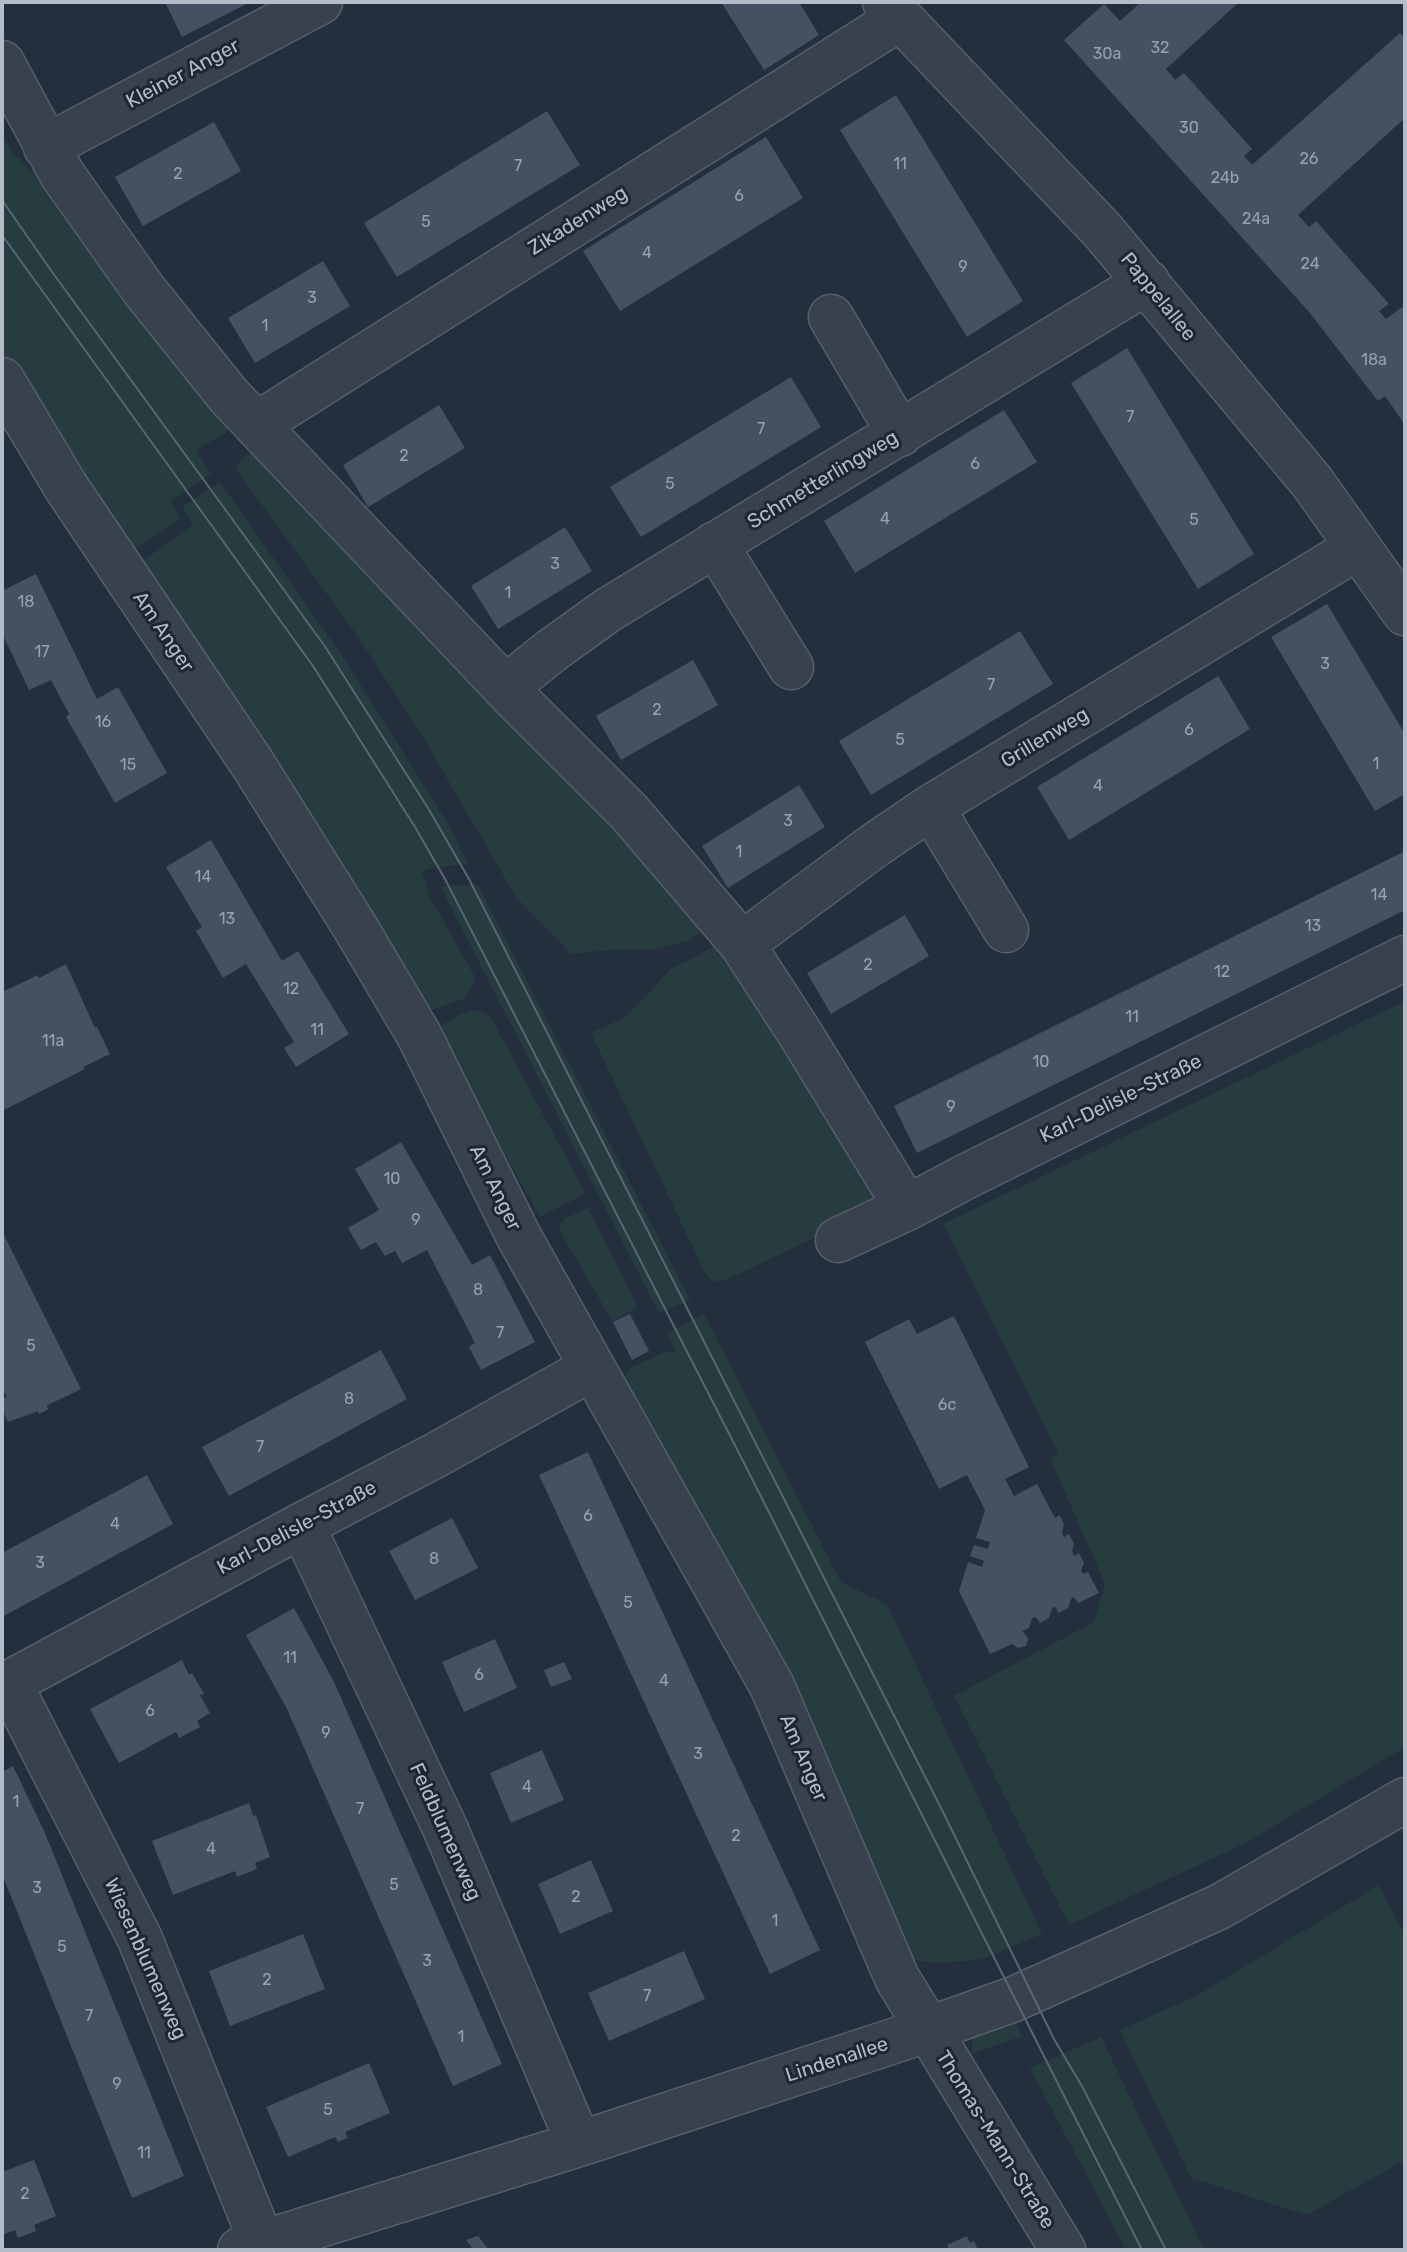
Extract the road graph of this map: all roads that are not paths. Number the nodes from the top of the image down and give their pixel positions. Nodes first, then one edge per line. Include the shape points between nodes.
1 (320, 2) edge
2 (892, 10) edge
3 (2, 63) edge
4 (46, 147) junction
5 (1147, 282) junction
6 (831, 317) dead end
7 (2, 380) edge
8 (256, 425) junction
9 (900, 434) junction
10 (715, 544) junction
11 (1358, 547) junction
12 (1405, 613) edge
13 (791, 667) dead end
14 (505, 688) junction
15 (931, 807) junction
16 (1006, 930) dead end
17 (742, 944) junction
18 (1405, 958) edge
19 (907, 1208) junction
20 (838, 1240) dead end
21 (592, 1368) junction
22 (302, 1525) junction
23 (6, 1685) edge
24 (1405, 1800) edge
25 (927, 2030) junction
26 (579, 2144) junction
27 (251, 2246) edge
28 (1063, 2250) edge

1 - 4 street, Kleiner Anger
2 - 5 street, Pappelallee
2 - 8 street, Zikadenweg
3 - 4 street
4 - 8 street via 144,290
5 - 9 street, Schmetterlingweg
5 - 11 street, Pappelallee via 1312,482
6 - 9 street
7 - 21 street, Am Anger via 66,487 252,763 363,941 419,1035 519,1237
8 - 14 street
9 - 10 street, Schmetterlingweg
10 - 13 street
10 - 14 street, Schmetterlingweg via 608,610
11 - 12 street, Pappelallee
11 - 15 street, Grillenweg
14 - 17 street via 629,812
15 - 16 street
15 - 17 street, Grillenweg
17 - 19 street
18 - 19 street, Karl-Delisle-Straße
19 - 20 street, Karl-Delisle-Straße
21 - 22 street, Karl-Delisle-Straße
21 - 25 street, Am Anger via 772,1686 897,1978
22 - 23 street, Karl-Delisle-Straße
22 - 26 street, Feldblumenweg via 445,1828
23 - 27 street, Wiesenblumenweg via 140,1939
24 - 25 street, Lindenallee via 1219,1907 1023,1995
25 - 26 street, Lindenallee
25 - 28 street, Thomas-Mann-Straße
26 - 27 street, Lindenallee

